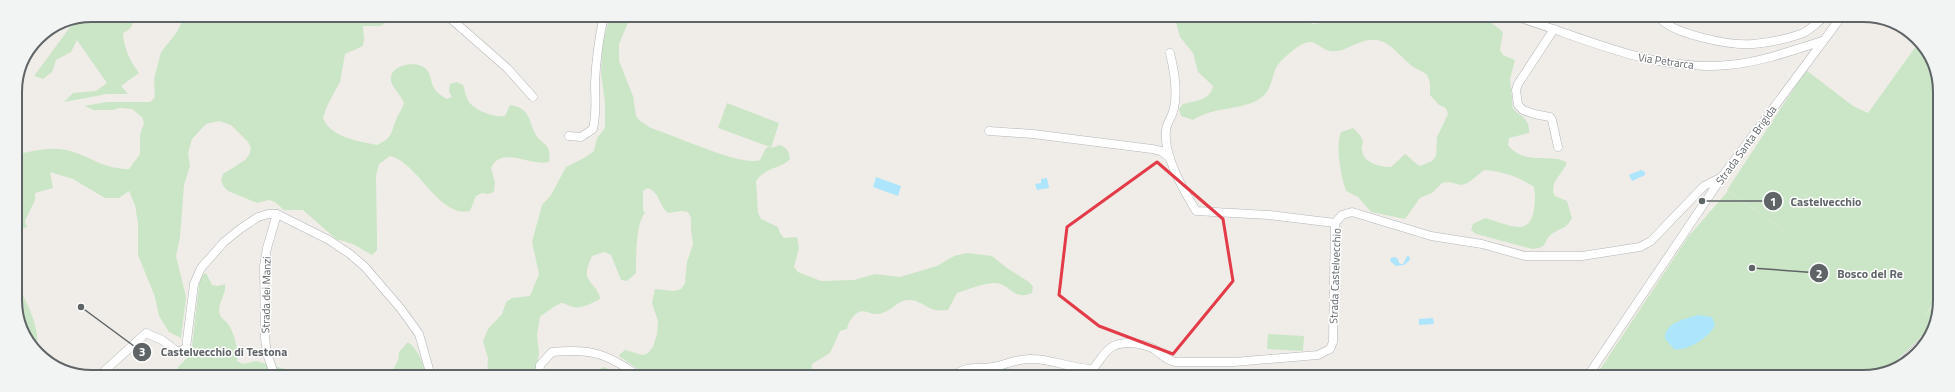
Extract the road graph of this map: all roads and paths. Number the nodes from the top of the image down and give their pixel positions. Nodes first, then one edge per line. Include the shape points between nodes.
1 (455, 22) edge
2 (602, 22) edge
3 (1532, 22) edge
4 (1666, 22) edge
5 (1818, 22) edge
6 (1837, 22) edge
7 (1554, 29) junction
8 (1822, 41) junction
9 (1170, 52) dead end
10 (533, 97) dead end
11 (989, 131) dead end
12 (569, 136) dead end
13 (1558, 147) dead end
14 (1170, 158) junction
15 (1722, 178) junction
16 (277, 214) junction
17 (1335, 224) junction
18 (106, 370) edge
19 (273, 370) edge
20 (429, 370) edge
21 (540, 370) edge
22 (630, 370) edge
23 (962, 370) edge
24 (1592, 370) edge

1 - 10 street via 507,68
2 - 12 street via 597,46 597,114 593,129 581,137
3 - 7 street, Via Petrarca
4 - 5 street via 1686,32 1730,43 1752,44 1802,34
6 - 8 street, Strada Santa Brigida
7 - 8 street, Via Petrarca via 1631,56 1695,66 1728,65 1758,60
7 - 13 street via 1518,84 1516,95 1518,105 1523,110 1550,116
8 - 15 street, Strada Santa Brigida
9 - 14 street via 1175,71 1176,98 1166,131
11 - 14 street via 1152,149
14 - 17 street via 1183,190 1196,211 1269,215
15 - 17 street, Strada Castelvecchio via 1704,186 1650,241 1640,247 1582,256 1525,256 1482,244 1431,236 1352,212 1342,215
15 - 24 street, Strada Santa Brigida
16 - 18 street via 258,216 224,242 200,268 194,284 186,348 178,352 162,340 146,333
16 - 19 street, Strada dei Manzi via 264,266 265,338
16 - 20 street via 329,240 365,267 419,334
17 - 23 street, Strada Castelvecchio via 1333,342 1330,349 1324,353 1234,362 1175,362 1143,344 1123,343 1108,349 1093,369 1079,369 1033,359
21 - 22 street via 552,352 574,350 599,353

